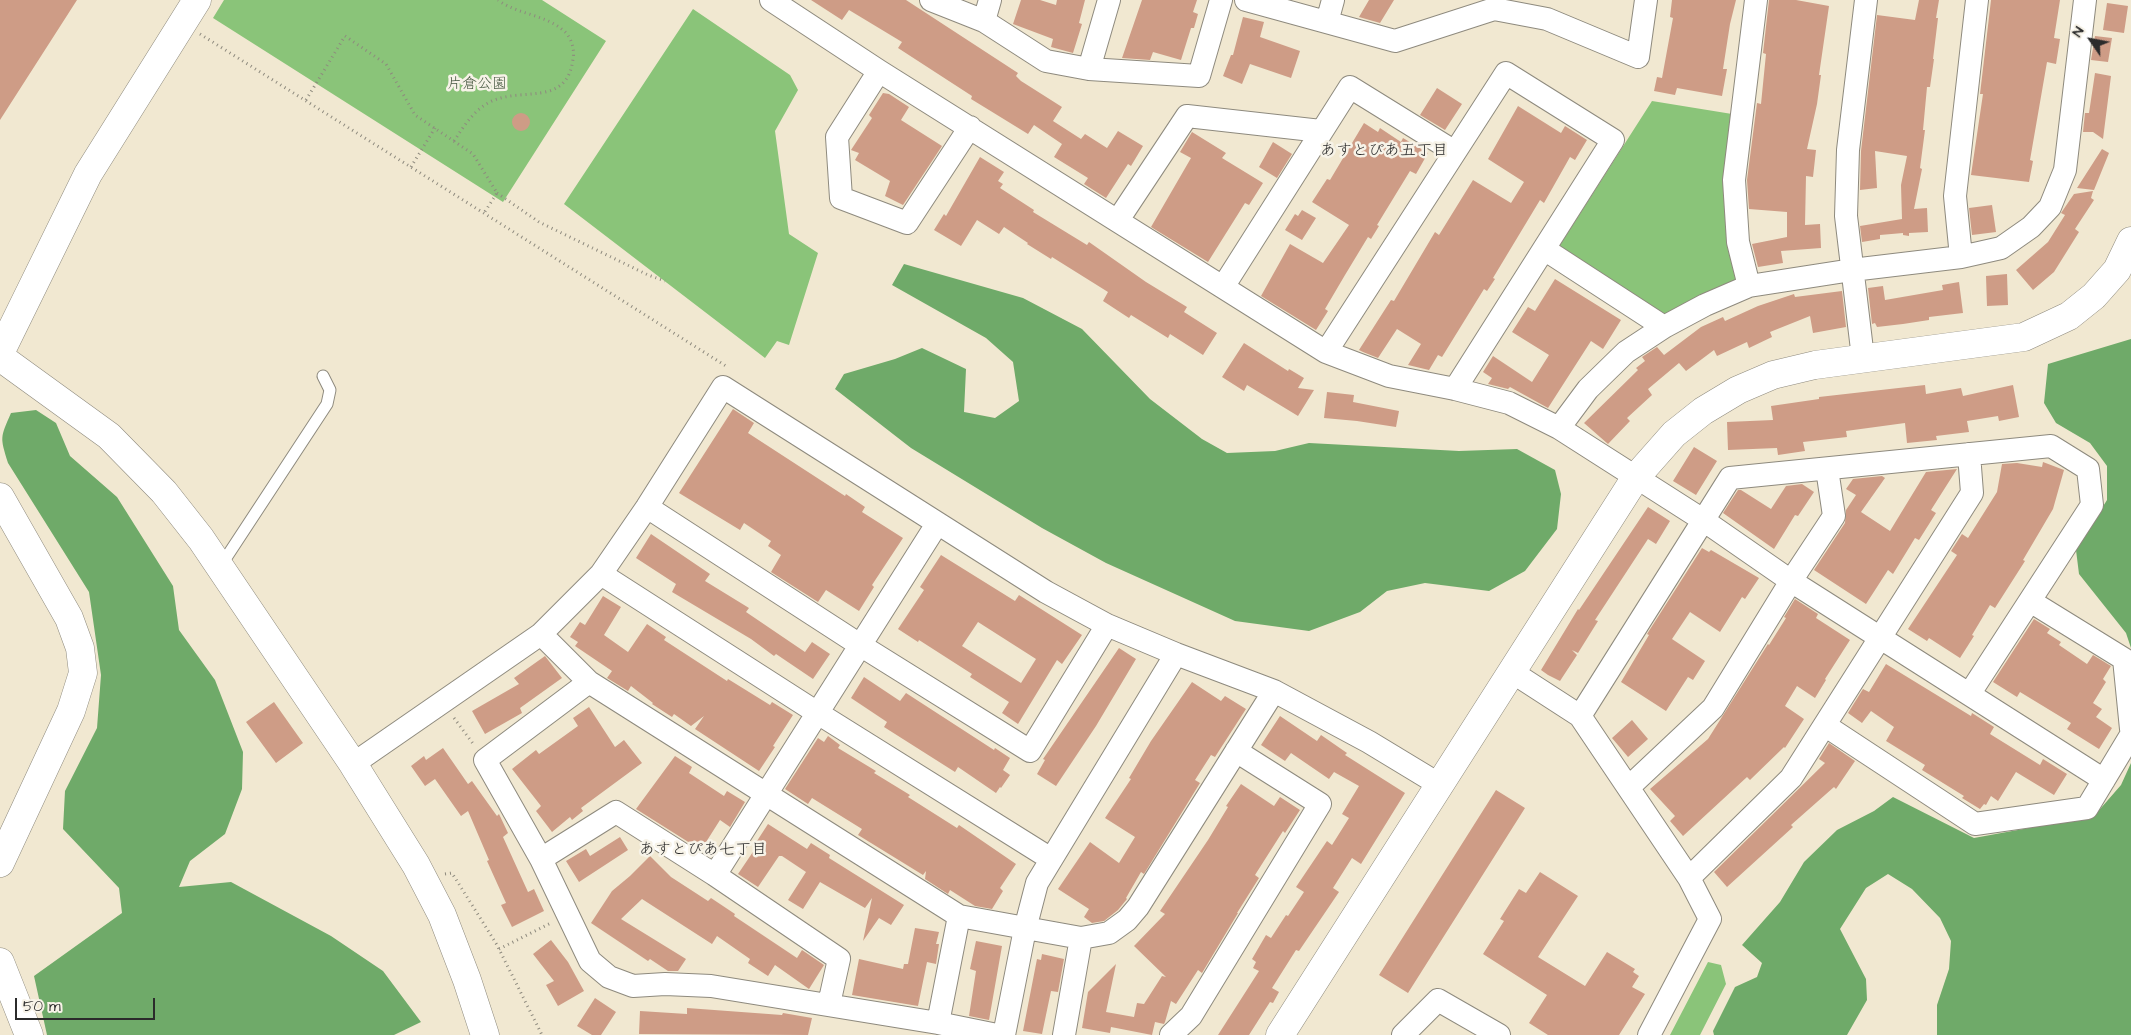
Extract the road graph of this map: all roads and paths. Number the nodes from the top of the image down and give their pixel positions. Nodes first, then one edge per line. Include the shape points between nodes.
1 (197, 0) edge
2 (498, 0) edge
3 (771, 0) edge
4 (931, 0) edge
5 (990, 0) edge
6 (1109, 0) edge
7 (1221, 0) edge
8 (1246, 0) edge
9 (1333, 0) edge
10 (1646, 0) edge
11 (1756, 0) edge
12 (1866, 0) edge
13 (1977, 0) edge
14 (2085, 0) edge
15 (984, 21) junction
16 (1327, 22) junction
17 (200, 34) dead end
18 (1088, 69) junction
19 (880, 71) junction
20 (306, 100) junction
21 (435, 128) junction
22 (970, 128) junction
23 (1321, 131) junction
24 (454, 141) junction
25 (1455, 152) junction
26 (411, 167) junction
27 (498, 193) junction
28 (484, 214) junction
29 (1118, 220) junction
30 (2131, 241) edge
31 (1544, 249) junction
32 (1961, 257) junction
33 (1852, 270) junction
34 (665, 281) dead end
35 (1750, 286) junction
36 (1223, 287) junction
37 (1664, 328) junction
38 (1326, 352) junction
39 (0, 355) edge
40 (1863, 358) junction
41 (727, 366) dead end
42 (323, 376) dead end
43 (1455, 388) junction
44 (1559, 428) junction
45 (1969, 454) junction
46 (1827, 469) junction
47 (1636, 477) junction
48 (0, 497) edge
49 (647, 507) junction
50 (1703, 520) junction
51 (937, 524) junction
52 (220, 567) junction
53 (601, 574) junction
54 (1791, 581) junction
55 (2030, 601) junction
56 (1108, 625) junction
57 (541, 634) junction
58 (1881, 637) junction
59 (860, 645) junction
60 (1176, 654) junction
61 (1512, 672) junction
62 (589, 682) junction
63 (1274, 691) junction
64 (1970, 693) junction
65 (443, 704) junction
66 (816, 712) junction
67 (1580, 716) junction
68 (1826, 726) junction
69 (2131, 729) edge
70 (2131, 735) edge
71 (1236, 751) junction
72 (486, 760) junction
73 (353, 764) junction
74 (2104, 780) junction
75 (1440, 785) junction
76 (1629, 787) junction
77 (765, 794) junction
78 (541, 859) junction
79 (1051, 859) junction
80 (0, 863) edge
81 (442, 874) dead end
82 (715, 875) junction
83 (1689, 878) junction
84 (567, 914) junction
85 (959, 916) junction
86 (1026, 929) junction
87 (1081, 938) junction
88 (499, 949) junction
89 (0, 962) edge
90 (829, 1004) junction
91 (938, 1023) junction
92 (29, 1035) edge
93 (485, 1035) edge
94 (542, 1035) edge
95 (997, 1035) edge
96 (1004, 1035) edge
97 (1064, 1035) edge
98 (1171, 1035) edge
99 (1280, 1035) edge
100 (1403, 1035) edge
101 (1499, 1035) edge
102 (1649, 1035) edge

1 - 39 street via 88,174
2 - 24 path via 519,12 546,20 566,33 574,54 572,67 568,77 555,90 500,97 481,107
3 - 19 street
4 - 15 street
5 - 15 street
6 - 18 street
7 - 18 street via 1199,76
8 - 16 street
9 - 16 street
10 - 16 street via 1638,57 1547,19 1494,10 1395,41
11 - 35 street via 1734,180 1738,242
12 - 33 street via 1848,150 1846,216
13 - 32 street via 1954,196
14 - 32 street via 2065,170 2050,207 2031,227 2002,248
15 - 18 street via 1046,61
17 - 20 path
19 - 22 street
19 - 22 street via 837,137 841,198 908,223
20 - 21 path via 345,36 386,64 415,115
20 - 26 path
21 - 24 path
21 - 26 path
22 - 29 street
23 - 25 street via 1350,87
23 - 29 street via 1187,116
23 - 36 street
24 - 27 path via 473,154
25 - 31 street via 1506,72 1613,140
25 - 38 street
26 - 28 path
27 - 28 path
27 - 34 path via 540,222
28 - 41 path
29 - 36 street
30 - 40 street via 2117,270 2094,296 2069,316 2024,337
31 - 37 street
31 - 43 street
32 - 33 street
33 - 35 street
33 - 40 street
35 - 37 street via 1705,305
36 - 38 street
37 - 44 street via 1626,352 1588,389
38 - 43 street via 1389,376
39 - 52 street via 109,436 164,492
40 - 47 street via 1773,375 1738,390 1703,411 1674,434
42 - 52 lane via 330,390 327,404
43 - 44 street via 1509,404
44 - 47 street
45 - 46 street
45 - 55 street via 2051,446 2088,469 2092,505
45 - 58 street via 1972,494
46 - 50 street via 1730,478
46 - 54 street via 1834,516
47 - 50 street
47 - 61 street
48 - 80 street via 69,618 80,648 83,672 70,711
49 - 51 street via 723,387
49 - 53 street
49 - 59 street
50 - 54 street
50 - 67 street
51 - 56 street via 1046,592
51 - 59 street
52 - 73 street
53 - 57 street
53 - 66 street
54 - 58 street
54 - 76 street via 1713,708
55 - 64 street
55 - 69 street via 2124,660
56 - 59 street via 1030,751
56 - 60 street
57 - 62 street
57 - 65 street
58 - 64 street
58 - 68 street
59 - 66 street
60 - 63 street
60 - 79 street
61 - 67 street
61 - 75 street
62 - 72 street
62 - 77 street
63 - 71 street
63 - 75 street
64 - 74 street
65 - 72 path
65 - 73 street
66 - 77 street
66 - 79 street
67 - 76 street
68 - 74 street via 1974,824 2087,808
68 - 83 street via 1791,778
70 - 74 street
71 - 87 street via 1138,907 1108,933
71 - 98 street via 1320,804 1190,1016
72 - 78 street
73 - 93 street via 416,865 442,916
75 - 99 street
76 - 83 street
77 - 82 street
77 - 85 street
78 - 82 street via 616,812
78 - 84 street
79 - 86 street via 1037,884
81 - 88 path via 452,873
82 - 90 street via 839,959
83 - 102 street via 1710,919
84 - 88 path
84 - 90 street via 590,961 609,977 633,986 711,986
85 - 86 street
85 - 91 street
86 - 87 street
86 - 96 street
87 - 97 street
88 - 94 path
89 - 92 street
90 - 91 street
91 - 95 street
100 - 101 street via 1438,1000

